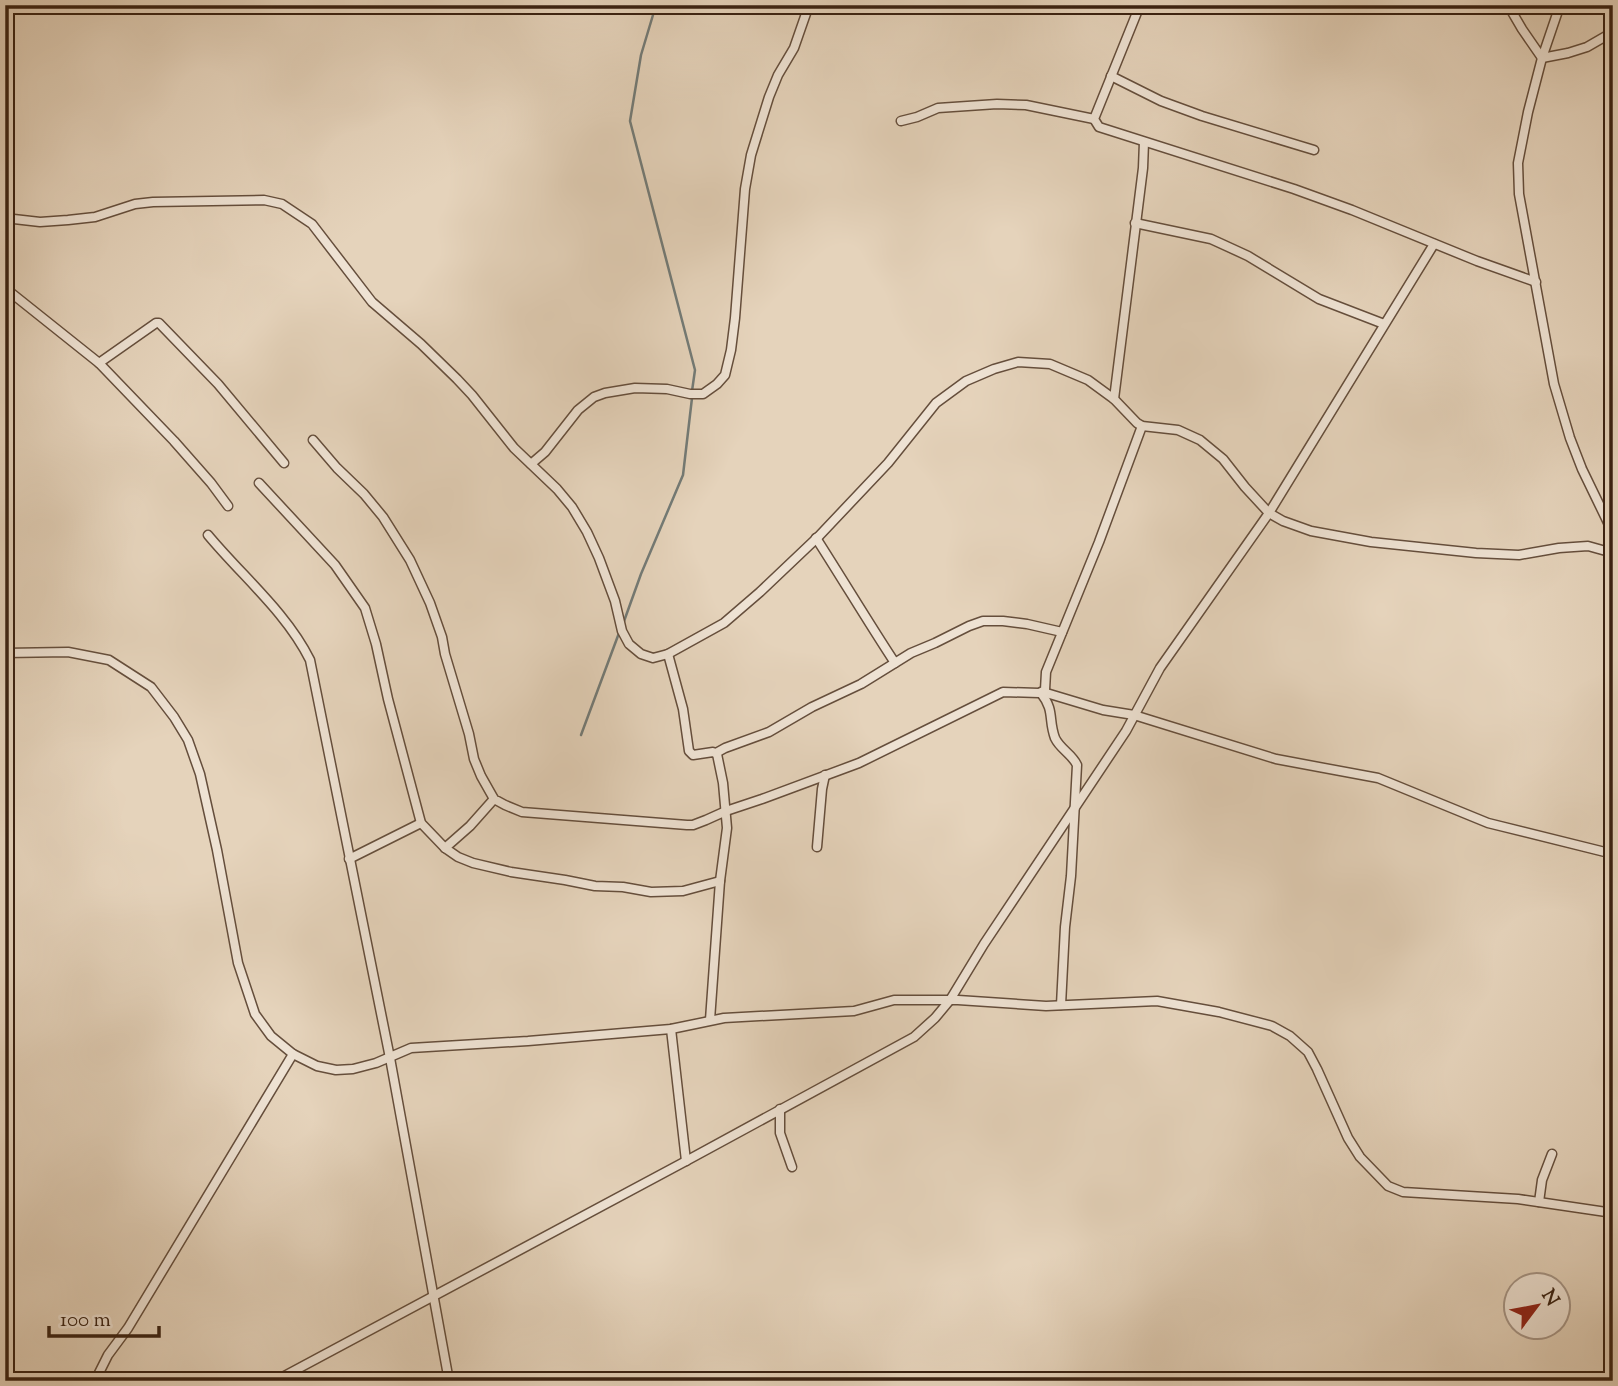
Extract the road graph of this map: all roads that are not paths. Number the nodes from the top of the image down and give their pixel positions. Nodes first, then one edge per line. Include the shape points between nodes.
1 (809, 5) edge
2 (1140, 5) edge
3 (1508, 5) edge
4 (1560, 5) edge
5 (1613, 32) edge
6 (1542, 58) junction
7 (1111, 76) junction
8 (1094, 119) junction
9 (901, 121) dead end
10 (1144, 142) junction
11 (1314, 150) dead end
12 (5, 218) edge
13 (1135, 223) junction
14 (1434, 244) junction
15 (1536, 282) junction
16 (5, 288) edge
17 (1384, 324) junction
18 (99, 363) junction
19 (1114, 399) junction
20 (1142, 426) junction
21 (313, 440) dead end
22 (284, 463) dead end
23 (531, 464) junction
24 (259, 483) dead end
25 (228, 506) dead end
26 (1269, 513) junction
27 (1613, 533) edge
28 (208, 536) dead end
29 (816, 538) junction
30 (1613, 553) edge
31 (1062, 632) junction
32 (5, 653) edge
33 (668, 654) junction
34 (895, 663) junction
35 (1042, 692) junction
36 (1134, 716) junction
37 (716, 753) junction
38 (825, 775) junction
39 (494, 799) junction
40 (1074, 808) junction
41 (726, 811) junction
42 (421, 823) junction
43 (445, 848) junction
44 (817, 848) dead end
45 (1613, 854) edge
46 (349, 859) junction
47 (720, 881) junction
48 (950, 1000) junction
49 (1061, 1005) junction
50 (710, 1020) junction
51 (671, 1029) junction
52 (293, 1054) junction
53 (390, 1058) junction
54 (780, 1109) junction
55 (1552, 1154) dead end
56 (686, 1161) junction
57 (792, 1167) dead end
58 (1539, 1202) junction
59 (1613, 1213) edge
60 (433, 1295) junction
61 (95, 1381) edge
62 (275, 1381) edge
63 (449, 1381) edge

1 - 23 street via 769,97 751,155 734,329 724,375 703,394 635,388 594,397
2 - 7 street
3 - 6 street
4 - 6 street
5 - 6 street via 1587,47
6 - 15 street via 1517,163
7 - 8 street
7 - 11 street via 1202,116
8 - 9 street via 998,104 938,108
8 - 10 street via 1099,127
10 - 13 street
10 - 14 street via 1294,189
12 - 23 street via 40,222 82,219 153,202 264,200 282,204 312,224 372,302 472,395
13 - 17 street via 1211,239 1319,299
13 - 19 street
14 - 15 street
14 - 17 street
15 - 27 street via 1554,384 1570,438
16 - 18 street
17 - 26 street
18 - 22 street via 159,323
18 - 25 street
19 - 20 street
19 - 29 street via 1088,380 1050,364 1018,362 966,381 936,403 888,463
20 - 26 street via 1178,430 1200,440 1223,459
20 - 31 street
21 - 39 street via 383,517 410,560 442,637 474,759
23 - 33 street via 572,506 587,532 629,644 653,658
24 - 42 street via 335,565 365,608
26 - 30 street via 1311,531 1419,548 1518,555 1588,546
26 - 36 street via 1160,668
28 - 46 street via 275,609 310,660
29 - 33 street via 724,623
29 - 34 street
31 - 34 street via 983,621
31 - 35 street
32 - 52 street via 68,652 110,660 151,687 174,717 200,774 238,963 254,1014
33 - 37 street via 689,751 693,755
34 - 37 street via 778,727
35 - 36 street
35 - 38 street via 1003,692
35 - 40 street via 1055,738 1077,765
36 - 40 street
36 - 45 street via 1276,759 1378,778 1488,823
37 - 41 street
38 - 41 street
38 - 44 street
39 - 41 street via 523,812 678,825 693,825
39 - 43 street
40 - 48 street
40 - 49 street
41 - 47 street
42 - 43 street
42 - 46 street
43 - 47 street via 486,866 595,886 683,891
46 - 53 street
47 - 50 street
48 - 49 street
48 - 50 street via 894,1000 854,1011
48 - 54 street via 914,1037
49 - 58 street via 1157,1001 1272,1026 1308,1052 1348,1138 1388,1186 1403,1192
50 - 51 street
51 - 53 street via 411,1048
51 - 56 street
52 - 53 street via 336,1070
52 - 61 street
53 - 60 street
54 - 56 street
54 - 57 street via 780,1133
55 - 58 street
56 - 60 street
58 - 59 street
60 - 62 street
60 - 63 street

